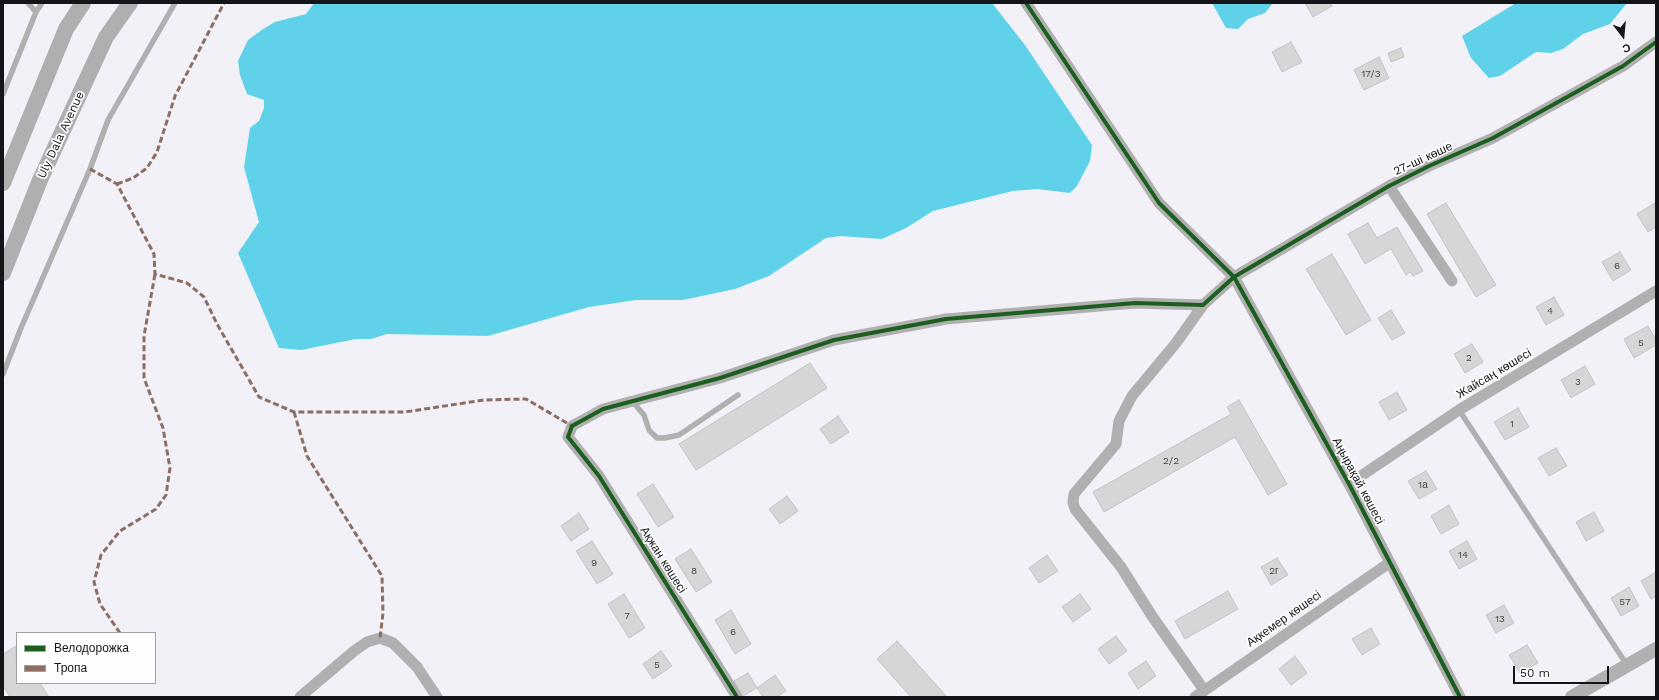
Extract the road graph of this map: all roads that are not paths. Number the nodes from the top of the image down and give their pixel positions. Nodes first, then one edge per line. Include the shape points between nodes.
1 (28, 3) edge
2 (42, 3) edge
3 (83, 3) edge
4 (130, 3) edge
5 (175, 3) edge
6 (1026, 3) edge
7 (36, 12) junction
8 (1656, 42) edge
9 (3, 94) edge
10 (3, 183) edge
11 (1389, 186) junction
12 (3, 273) edge
13 (1234, 277) junction
14 (1452, 281) dead end
15 (1656, 291) edge
16 (1203, 305) junction
17 (3, 374) edge
18 (738, 395) dead end
19 (632, 401) junction
20 (1459, 410) junction
21 (1349, 484) junction
22 (1389, 563) junction
23 (1656, 649) edge
24 (1628, 666) junction
25 (1204, 690) junction
26 (300, 697) edge
27 (437, 697) edge
28 (737, 697) edge
29 (1195, 697) edge
30 (1460, 697) edge
31 (1572, 697) edge

1 - 7 lane
2 - 7 lane
3 - 10 main road via 66,29
4 - 12 main road, Uly Dala Avenue via 106,37 40,180
5 - 17 lane via 108,120 90,169
6 - 13 street, Аңырақай көшесі via 1159,203
7 - 9 lane
8 - 11 street, 27-ші көше via 1623,66 1493,138
11 - 13 street, 27-ші көше
11 - 14 street
13 - 16 street, 27-ші көше
13 - 21 street, Аңырақай көшесі
15 - 20 street, Жайсаң көшесі
16 - 19 street via 1135,303 946,319 834,340 720,378
16 - 25 street, 27-ші көше via 1176,343 1132,396 1119,421 1116,444 1074,494 1073,502 1075,509 1121,567
18 - 19 lane via 679,435 664,438 656,438 649,430 644,415
19 - 28 street, Ақжан көшесі via 603,409 572,426 568,438 599,476
20 - 21 street, Жайсаң көшесі
20 - 24 lane
21 - 22 street, Аңырақай көшесі
22 - 25 street, Ақкемер көшесі
22 - 30 street, Аңырақай көшесі
23 - 24 street
24 - 31 street
25 - 29 street, Ақкемер көшесі
26 - 27 street via 354,651 367,642 380,638 393,643 417,667

